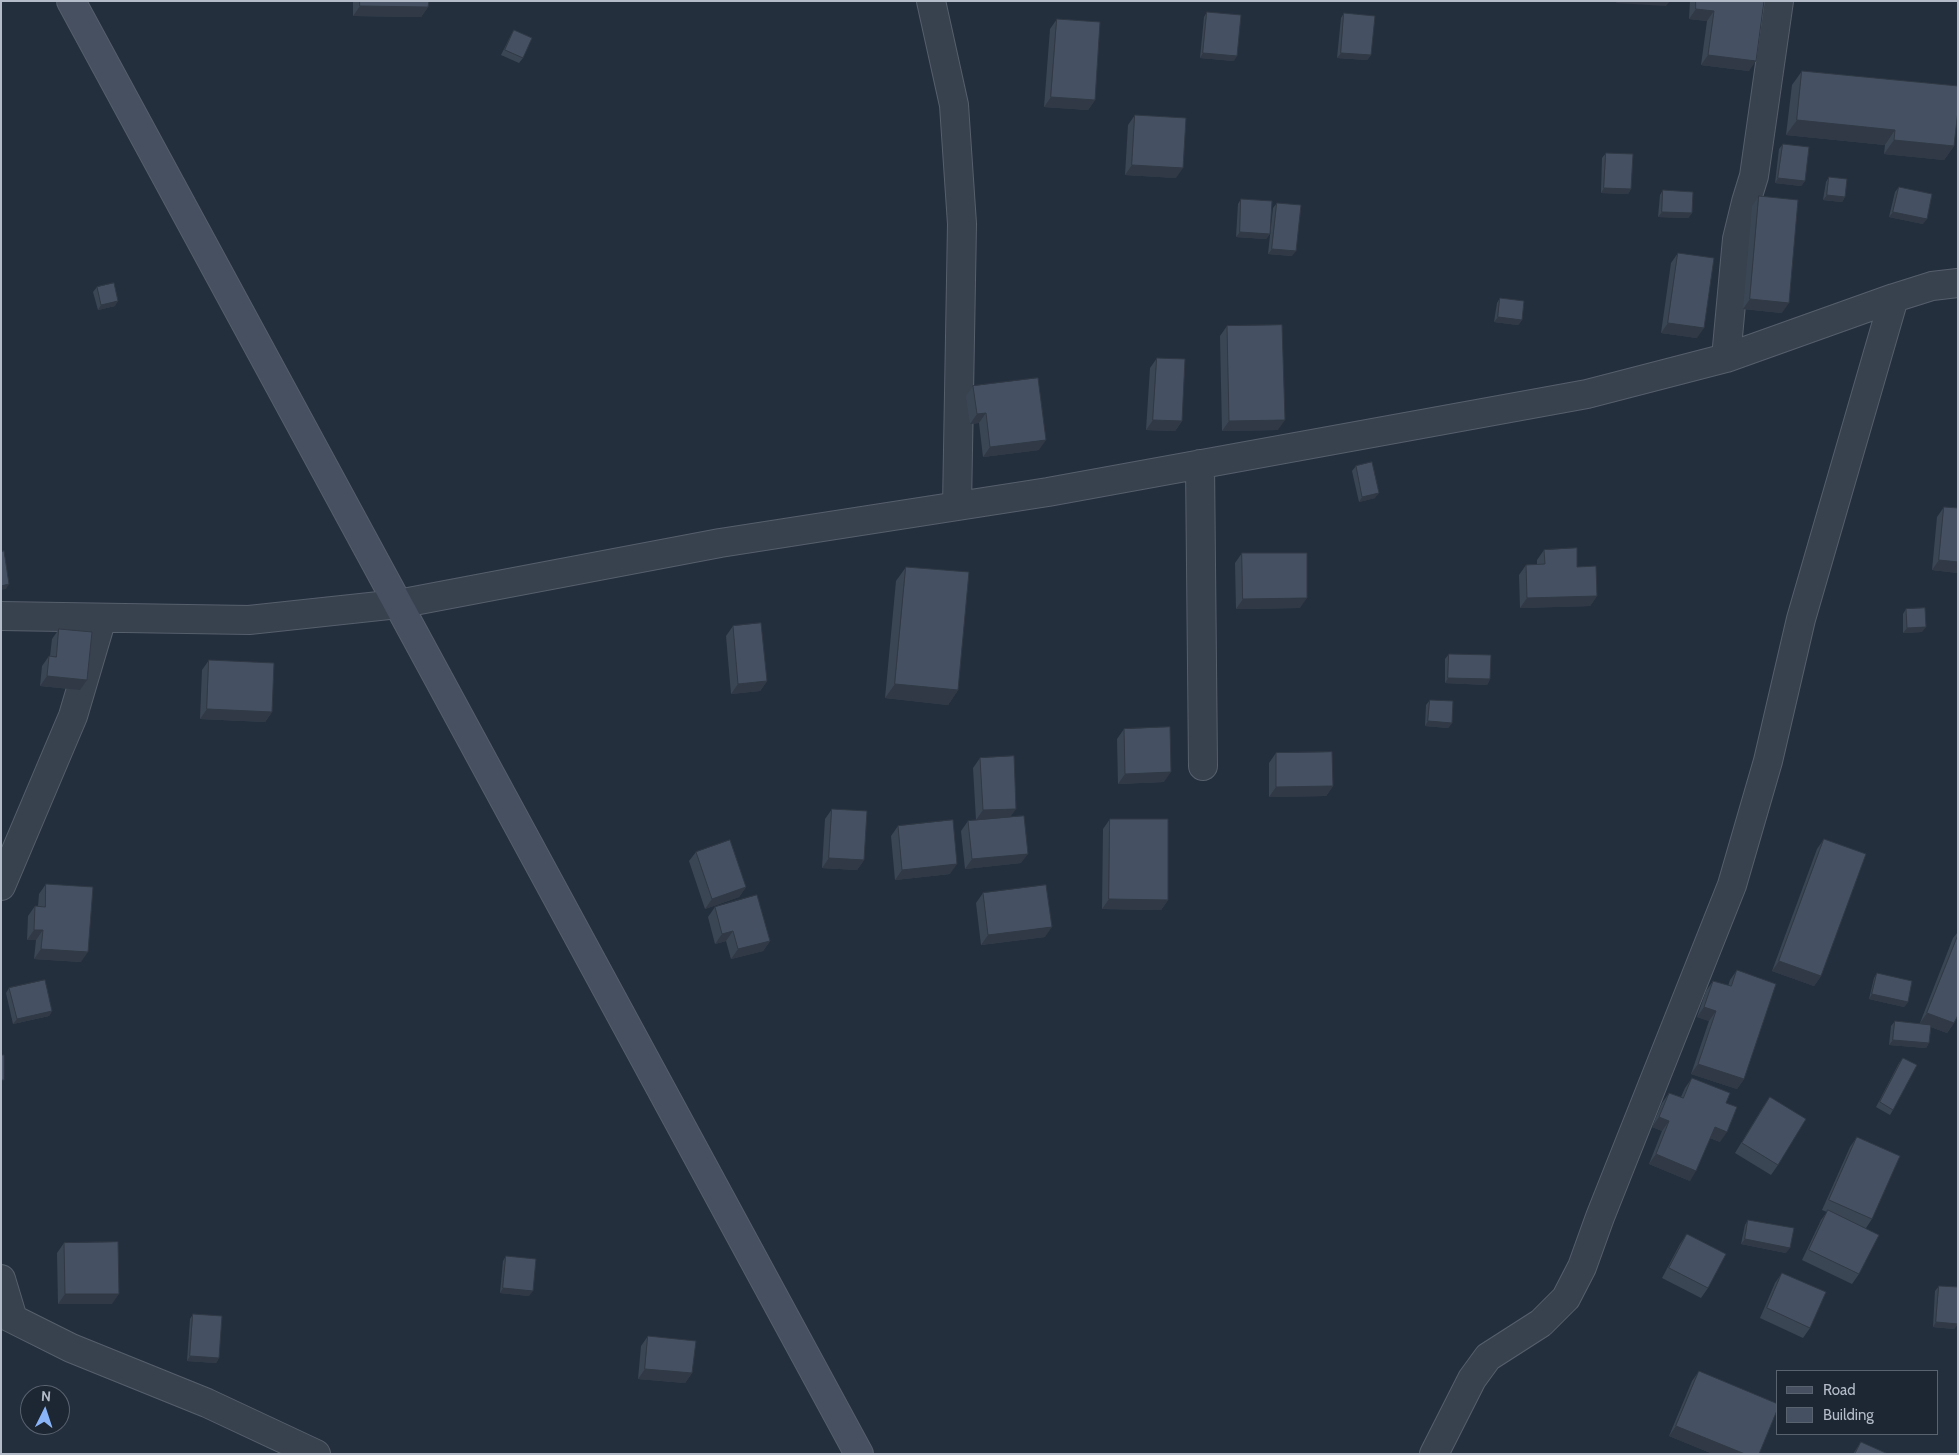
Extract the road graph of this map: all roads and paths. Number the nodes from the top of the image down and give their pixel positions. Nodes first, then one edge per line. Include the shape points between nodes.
1 (71, 1) edge
2 (931, 1) edge
3 (1779, 1) edge
4 (1958, 282) edge
5 (1894, 298) junction
6 (1726, 358) junction
7 (1200, 464) junction
8 (957, 506) junction
9 (398, 604) junction
10 (1, 616) edge
11 (102, 618) junction
12 (1203, 766) dead end
13 (1, 886) edge
14 (1, 1279) edge
15 (7, 1316) edge
16 (316, 1454) edge
17 (859, 1454) edge
18 (1434, 1454) edge

1 - 9 street
2 - 8 street via 954,105 962,224
3 - 6 street via 1754,176 1737,240
4 - 5 street
5 - 6 street
5 - 18 street via 1802,619 1768,761 1732,885 1582,1267 1566,1298 1541,1323 1488,1357 1472,1379
6 - 7 street via 1587,394
7 - 8 street
7 - 12 street
8 - 9 street via 720,543
9 - 11 street via 249,620
9 - 17 street
10 - 11 street
11 - 13 street via 73,716
14 - 15 street
15 - 16 street via 71,1348 207,1403

